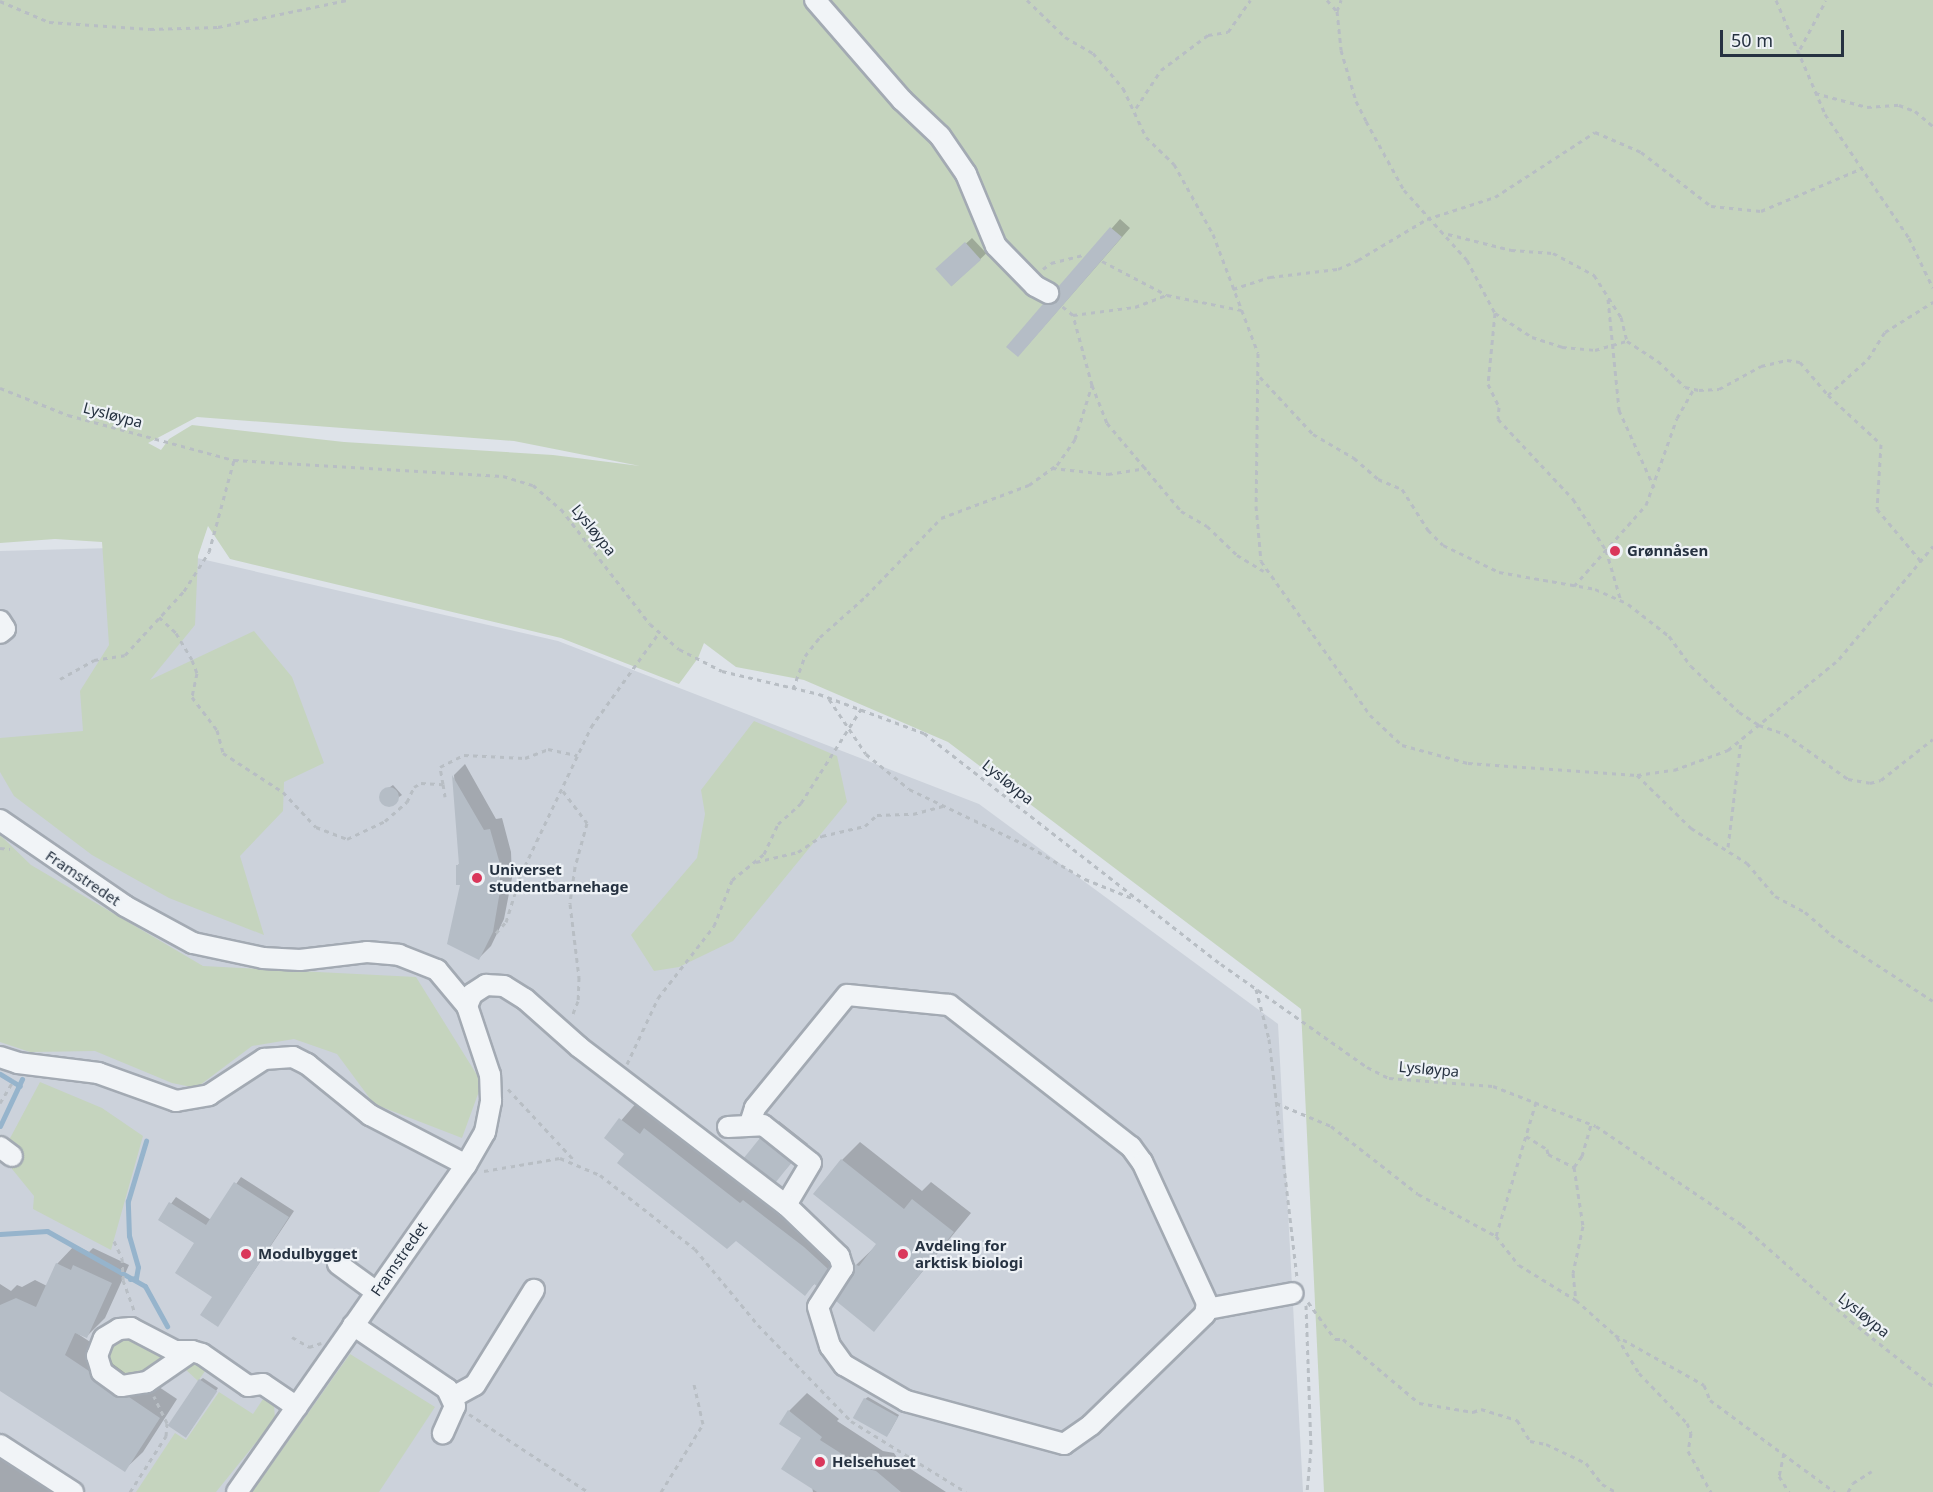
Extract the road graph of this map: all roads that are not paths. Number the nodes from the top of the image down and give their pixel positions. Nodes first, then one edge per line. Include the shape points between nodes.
1 (815, 0) edge
2 (1055, 299) road end
3 (0, 621) edge
4 (0, 633) edge
5 (0, 820) edge
6 (467, 1006) junction
7 (0, 1057) edge
8 (750, 1123) junction
9 (728, 1127) dead end
10 (466, 1165) junction
11 (786, 1205) junction
12 (338, 1264) dead end
13 (1295, 1288) road end
14 (534, 1290) dead end
15 (375, 1291) junction
16 (1207, 1309) junction
17 (353, 1325) junction
18 (192, 1352) junction
19 (454, 1401) junction
20 (297, 1407) junction
21 (443, 1432) dead end
22 (0, 1445) edge
23 (73, 1492) edge
24 (237, 1492) edge

1 - 2 street via 902,100 940,135 966,174 996,246
3 - 4 street via 5,629
5 - 6 street, Framstredet via 125,906 193,943 264,958 300,960 368,952 399,955 437,970
6 - 10 street, Framstredet via 491,1088 489,1116
6 - 11 street via 469,998 481,987 504,986 525,999 619,1079
7 - 10 street via 18,1063 98,1073 176,1101 209,1095 264,1059 293,1058 307,1064 370,1115
8 - 9 street
8 - 11 street via 763,1125 811,1163
8 - 16 street via 755,1108 847,995 949,1005 1131,1147 1142,1162
10 - 15 street, Framstredet
11 - 16 street via 843,1262 818,1307 830,1346 844,1365 906,1401 1034,1438 1060,1444 1075,1438
12 - 15 street
13 - 16 street
14 - 19 street via 475,1385
15 - 17 street, Framstredet
17 - 19 street via 438,1381
17 - 20 street, Framstredet
18 - 18 street via 175,1351 131,1328 118,1329 104,1338 97,1356 102,1372 121,1386 147,1382
18 - 20 street via 202,1354 248,1386 263,1384
19 - 21 street
20 - 24 street, Framstredet
22 - 23 street

